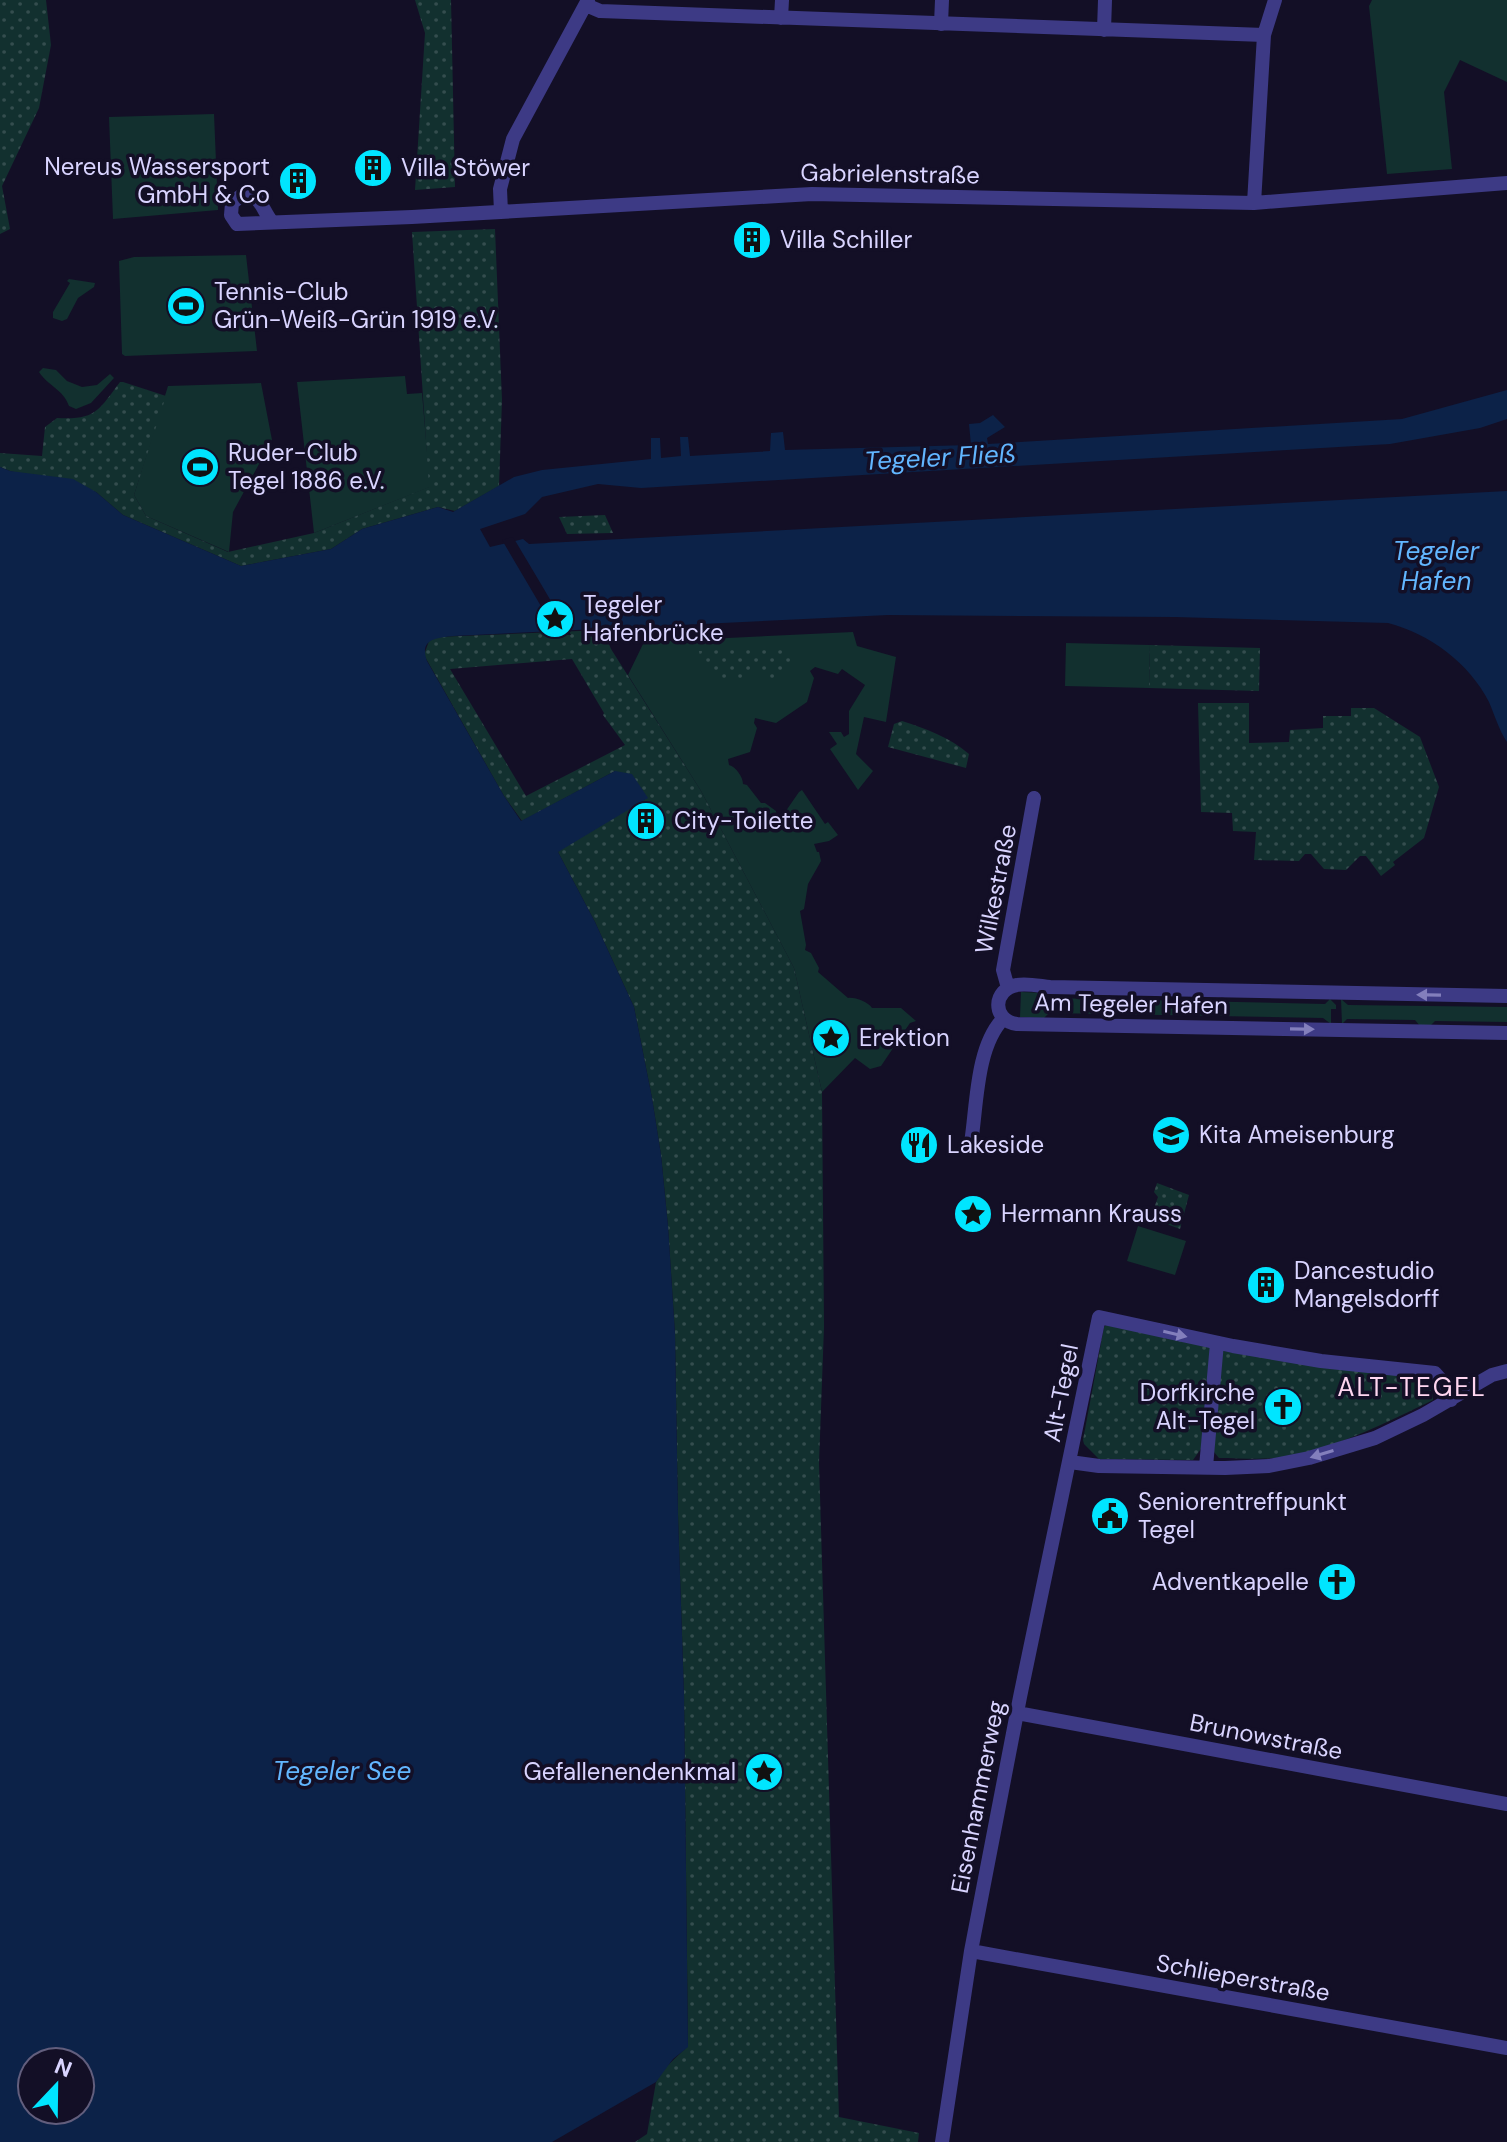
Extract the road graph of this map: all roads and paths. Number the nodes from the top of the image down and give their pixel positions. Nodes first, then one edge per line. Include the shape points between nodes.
1 (782, 0) edge
2 (942, 0) edge
3 (1105, 0) edge
4 (1275, 0) edge
5 (587, 3) edge
6 (781, 18) junction
7 (941, 24) junction
8 (1104, 30) junction
9 (1264, 35) junction
10 (1507, 183) edge
11 (1254, 203) junction
12 (501, 212) junction
13 (272, 222) junction
14 (1034, 798) dead end
15 (1008, 988) junction
16 (1507, 996) edge
17 (1003, 1019) junction
18 (1507, 1033) edge
19 (971, 1143) dead end
20 (1217, 1343) junction
21 (1507, 1371) edge
22 (1451, 1400) junction
23 (1070, 1462) junction
24 (1206, 1467) junction
25 (1017, 1713) junction
26 (1507, 1804) edge
27 (971, 1951) junction
28 (1507, 2048) edge
29 (942, 2142) edge

1 - 6 street
2 - 7 street
3 - 8 street
4 - 9 street
5 - 6 street via 600,11
5 - 12 street via 513,139 500,189
6 - 7 street
7 - 8 street
8 - 9 street
9 - 11 street
10 - 11 street, Gabrielenstraße
11 - 12 street, Gabrielenstraße via 812,194
12 - 13 street, Gabrielenstraße
13 - 13 street, Gabrielenstraße via 248,194 232,203 237,224
14 - 15 street, Wilkestraße via 1003,970
16 -> 15 street, Am Tegeler Hafen via 1018,984
15 - 17 street, Am Tegeler Hafen via 998,1006
17 -> 18 street, Am Tegeler Hafen via 1017,1024
17 - 19 street via 986,1049
20 - 22 street, Alt-Tegel via 1435,1373
23 -> 20 street, Alt-Tegel via 1099,1317
20 - 24 street
21 - 22 street, Alt-Tegel
22 -> 24 street, Alt-Tegel via 1375,1438 1309,1458 1269,1466
23 - 24 street, Alt-Tegel
23 - 25 street, Eisenhammerweg
25 - 26 street, Brunowstraße
25 - 27 street, Eisenhammerweg
27 - 28 street, Schlieperstraße
27 - 29 street, Eisenhammerweg

